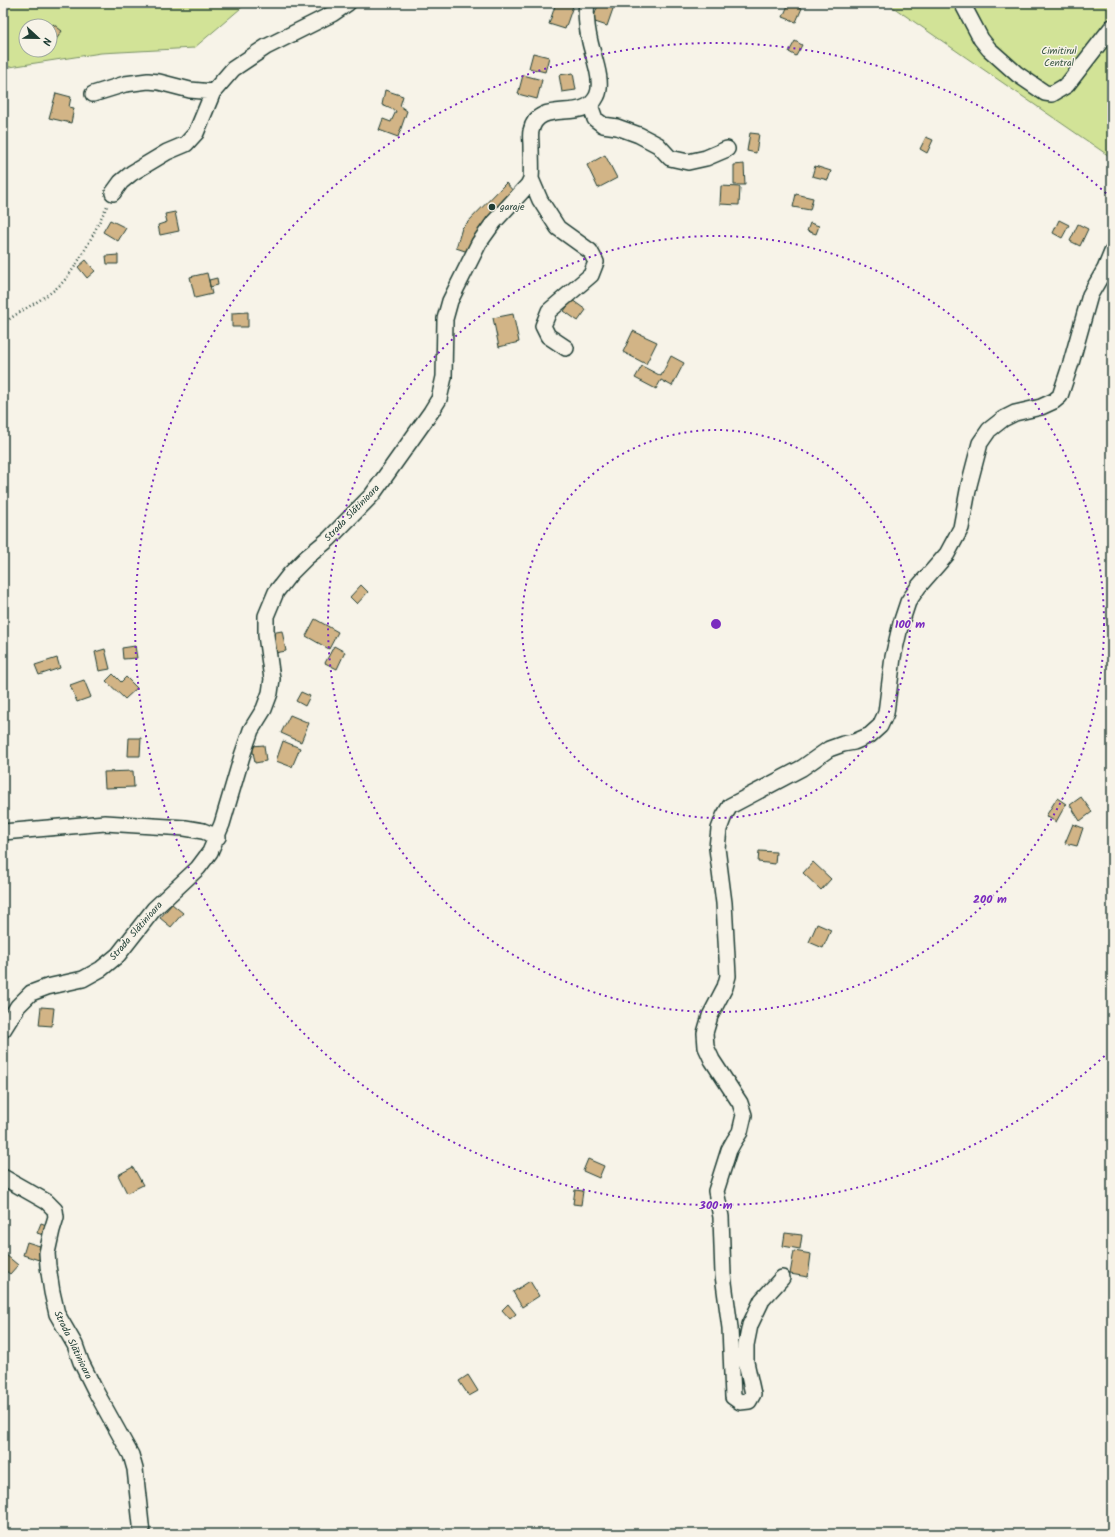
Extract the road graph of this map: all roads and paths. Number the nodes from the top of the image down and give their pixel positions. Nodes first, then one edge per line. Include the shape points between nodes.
1 (348, 3) edge
2 (587, 3) edge
3 (962, 3) edge
4 (1112, 27) edge
5 (214, 92) junction
6 (93, 94) dead end
7 (590, 105) junction
8 (727, 149) dead end
9 (531, 180) junction
10 (113, 193) joint
11 (1112, 252) edge
12 (3, 324) edge
13 (566, 348) dead end
14 (3, 832) edge
15 (218, 837) junction
16 (3, 1030) edge
17 (3, 1177) edge
18 (782, 1278) dead end
19 (142, 1534) edge

1 - 5 street via 253,55 233,69
2 - 7 street via 589,34 599,81 598,95
3 - 4 street via 989,50 1045,93 1052,94 1067,85
5 - 6 street via 148,81 125,84
5 - 10 street via 196,133 186,144 132,173 120,182
7 - 8 street via 595,119 603,125 639,134 658,145 670,158 688,162
7 - 9 street via 582,109 545,113 535,120 530,132
9 - 13 street via 558,228 590,251 596,262 591,275 549,310 543,326 548,336
9 - 15 street, Strada Slătinioara via 479,243 450,301 445,319 444,377 439,399 431,412 372,495 290,574 276,592 266,616 272,679 270,693 249,737
10 - 12 path via 82,254 66,278 59,286
11 - 18 street via 1090,295 1060,396 1041,407 1015,413 1004,419 989,430 980,444 961,528 947,554 908,602 893,656 886,713 880,726 870,735 829,749 802,768 730,806 719,829 717,848 724,903 728,976 705,1033 706,1047 740,1103 744,1115 740,1132 729,1150 716,1191 721,1217 733,1397 740,1402 749,1401 753,1394 746,1362 750,1325 762,1300
14 - 15 street via 105,823 185,828
15 - 16 street, Strada Slătinioara via 198,868 154,909 118,955 83,979 31,993 18,1006
17 - 19 street, Strada Slătinioara via 55,1210 56,1217 47,1253 57,1314 131,1456 135,1469

